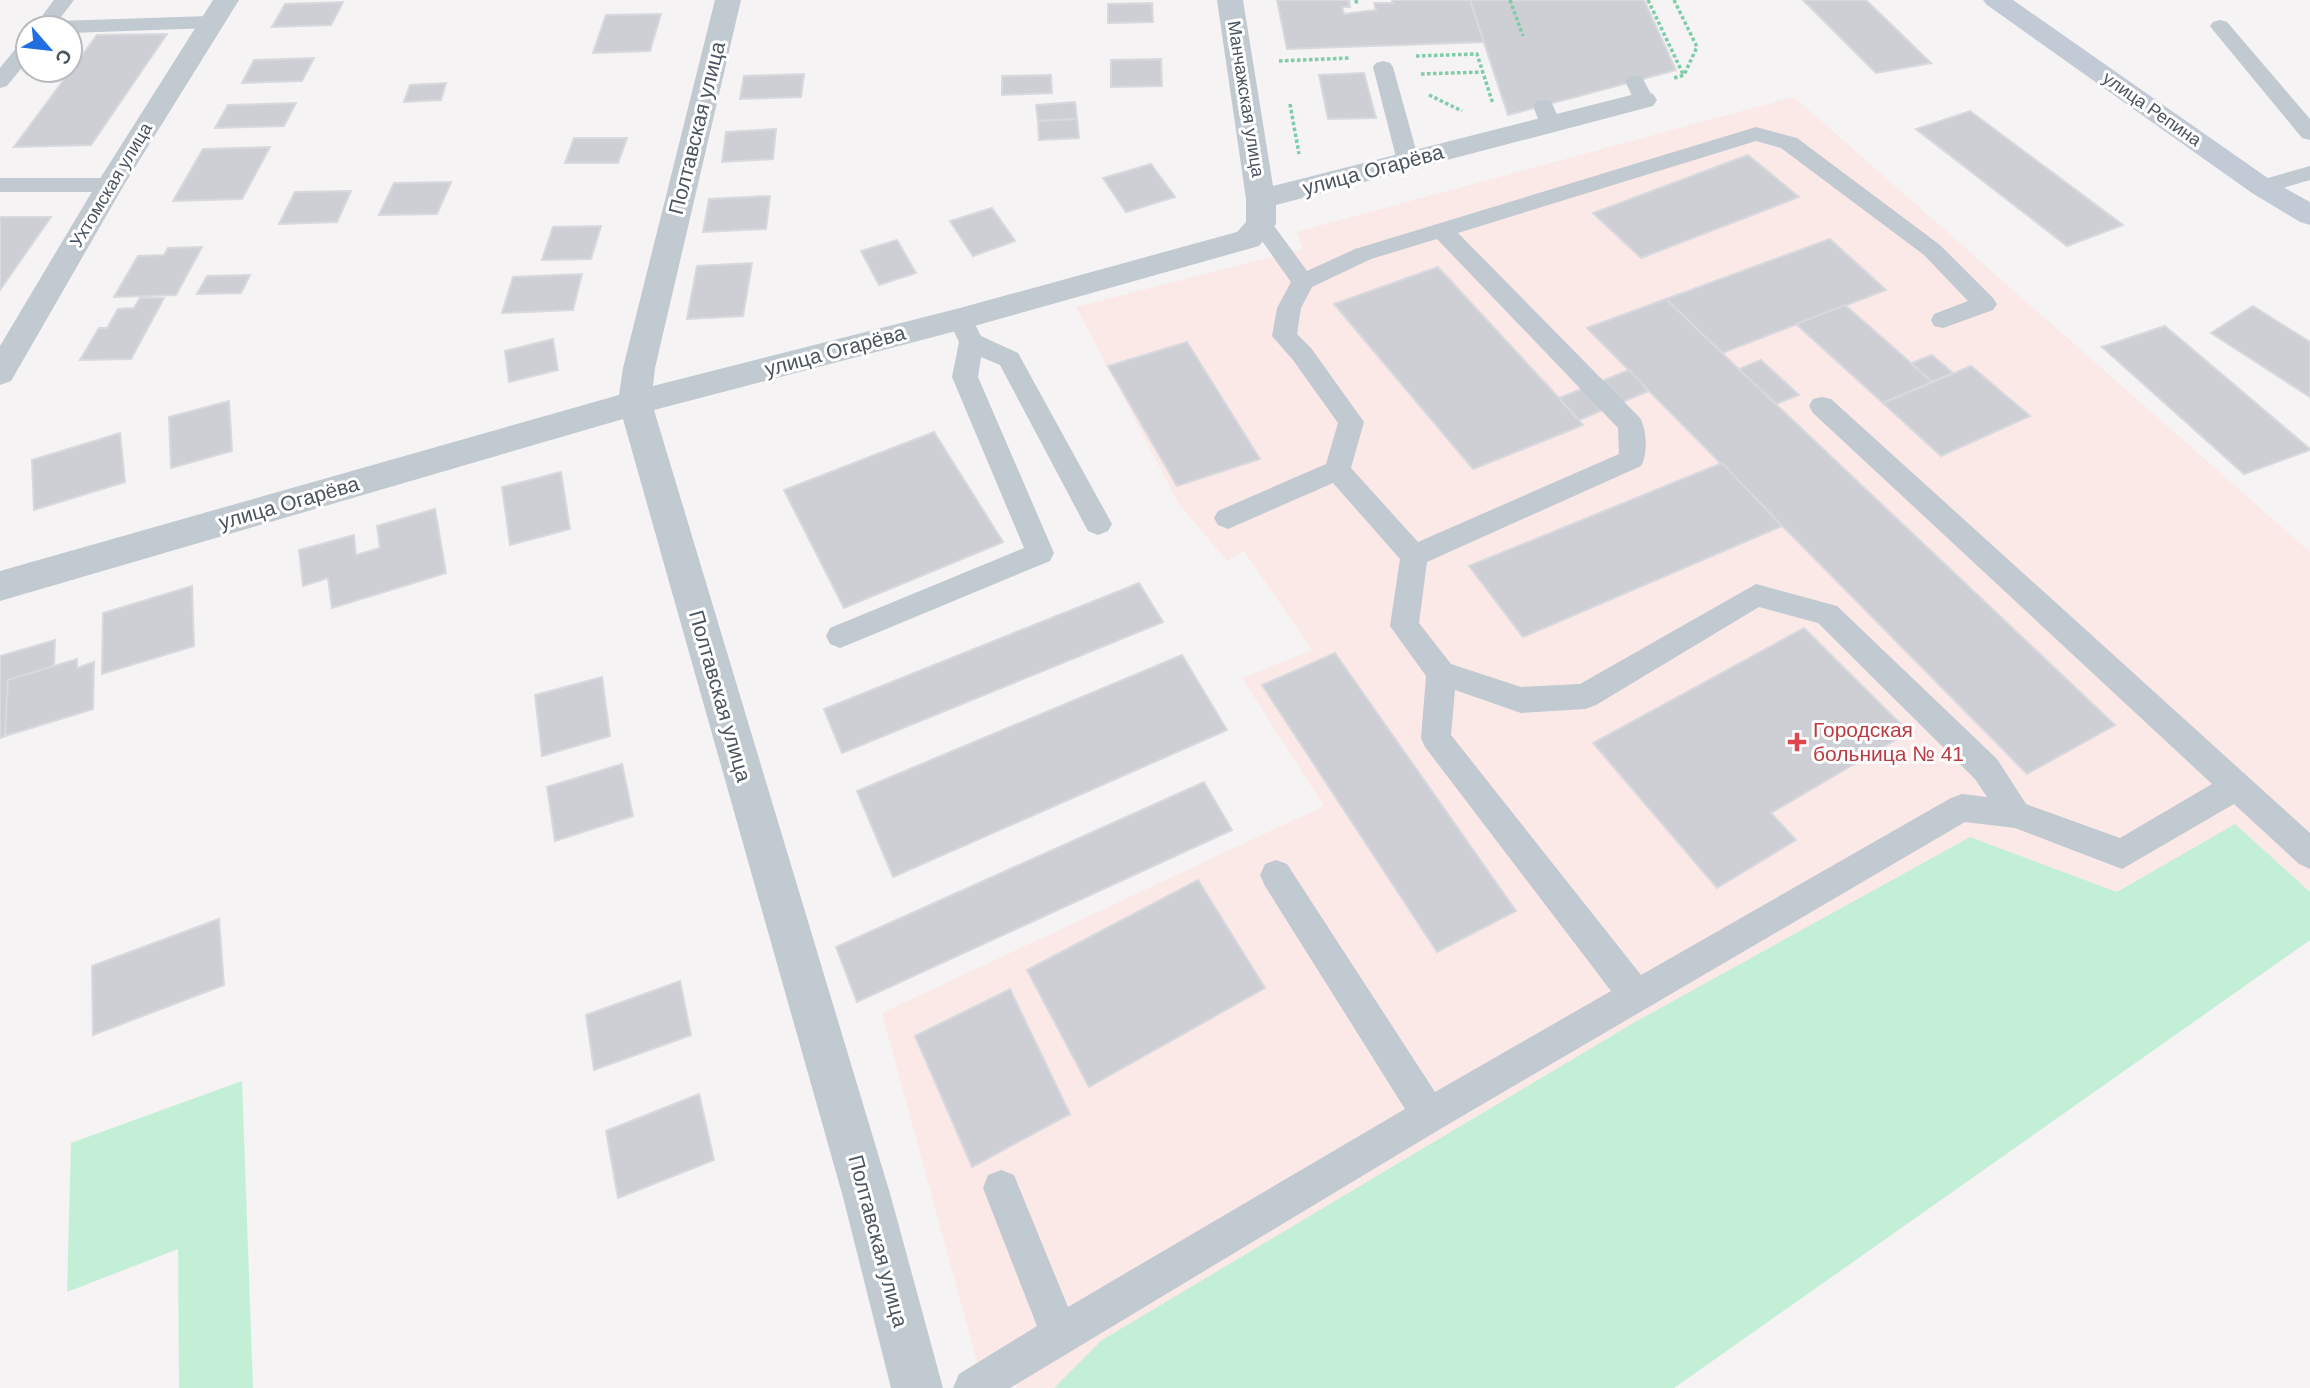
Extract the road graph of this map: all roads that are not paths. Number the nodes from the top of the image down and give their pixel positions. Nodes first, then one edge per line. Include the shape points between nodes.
1 (729, 0) edge
2 (1230, 0) edge
3 (1996, 0) edge
4 (218, 11) edge
5 (84, 24) edge
6 (2220, 26) dead end
7 (14, 64) edge
8 (1383, 67) dead end
9 (0, 82) edge
10 (1639, 90) dead end
11 (2310, 133) edge
12 (1408, 161) junction
13 (2310, 173) edge
14 (110, 185) junction
15 (0, 186) edge
16 (2262, 187) junction
17 (1261, 211) junction
18 (2310, 215) edge
19 (1441, 229) junction
20 (1303, 282) junction
21 (1943, 320) dead end
22 (966, 330) junction
23 (0, 373) edge
24 (635, 403) junction
25 (1822, 406) dead end
26 (1337, 470) junction
27 (1228, 518) dead end
28 (1097, 524) dead end
29 (1414, 556) junction
30 (0, 586) edge
31 (840, 636) dead end
32 (1441, 673) junction
33 (2236, 786) junction
34 (2015, 814) junction
35 (2310, 854) edge
36 (1276, 875) dead end
37 (1637, 997) junction
38 (1429, 1115) junction
39 (1001, 1188) dead end
40 (1060, 1334) junction
41 (918, 1388) edge
42 (973, 1388) edge

1 - 24 street, Полтавская улица via 639,368
2 - 17 street, Манчажская улица
3 - 16 main road, улица Репина
4 - 5 lane
4 - 14 street, Ухтомская улица
6 - 11 lane
7 - 9 lane
8 - 12 lane
10 - 12 street, улица Огарёва
12 - 17 street, улица Огарёва
13 - 16 lane
14 - 15 lane
14 - 23 street, Ухтомская улица
16 - 18 main road, улица Репина
17 - 20 lane
17 - 22 street, улица Огарёва via 1248,239
19 - 20 lane via 1363,254
19 - 21 lane via 1756,134 1788,143 1844,184 1931,250 1985,304
19 - 29 lane via 1631,425 1632,459
20 - 26 lane via 1289,309 1284,336 1351,422
22 - 24 street, улица Огарёва
22 - 28 lane via 1010,359
22 - 31 lane via 965,377 1040,553
24 - 30 street, улица Огарёва
24 - 41 street, Полтавская улица via 867,1196
25 - 33 lane
26 - 27 lane
26 - 29 lane
29 - 32 lane via 1404,626
32 - 34 lane via 1521,700 1585,696 1756,595 1828,614 1986,769
32 - 37 lane via 1436,738
33 - 34 lane via 2122,854
33 - 35 lane
34 - 37 lane via 1962,808
36 - 38 lane
37 - 38 lane
38 - 40 lane
39 - 40 lane
40 - 42 lane

